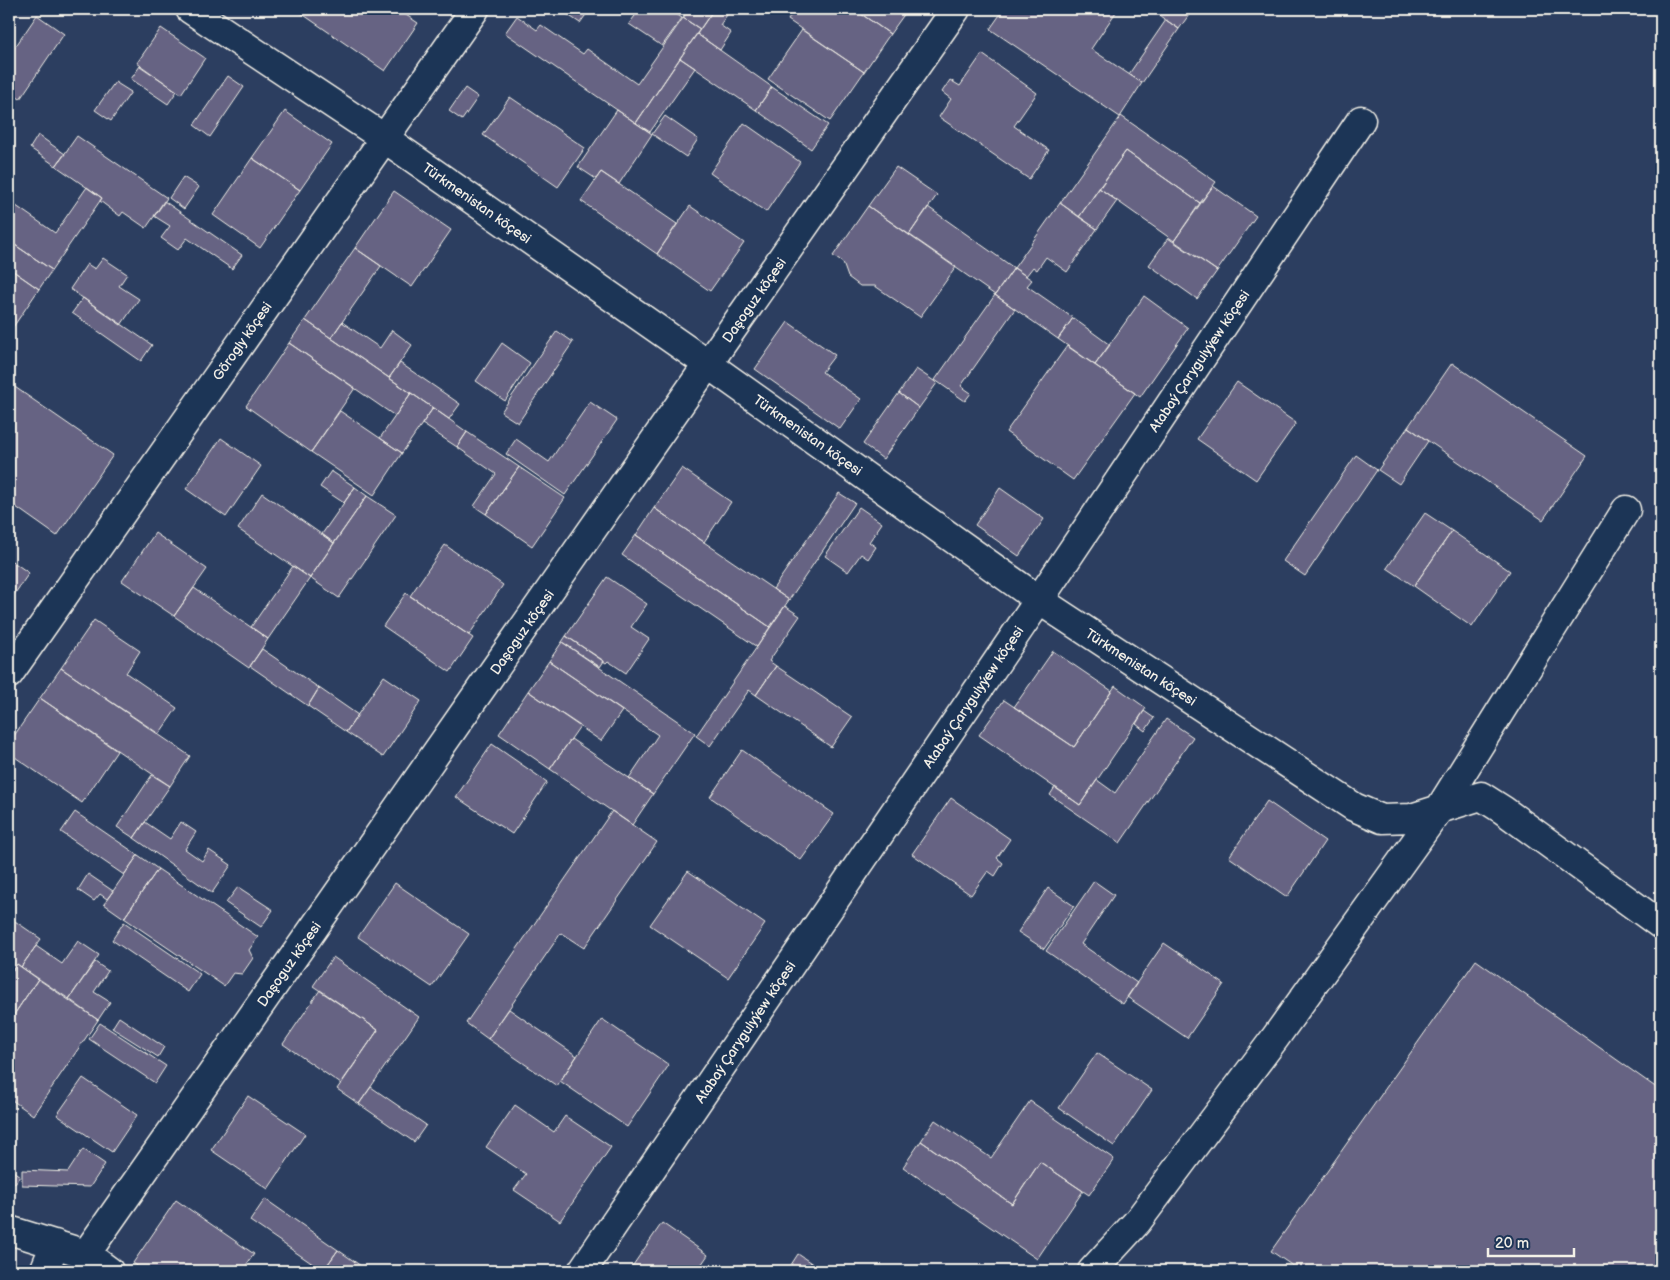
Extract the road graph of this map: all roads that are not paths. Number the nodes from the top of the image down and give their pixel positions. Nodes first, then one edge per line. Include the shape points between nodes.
1 (190, 9) edge
2 (475, 9) edge
3 (956, 9) edge
4 (1361, 120) dead end
5 (384, 138) junction
6 (709, 365) junction
7 (1626, 510) dead end
8 (1039, 600) junction
9 (9, 674) edge
10 (1440, 808) junction
11 (1661, 925) edge
12 (9, 1230) edge
13 (55, 1244) junction
14 (86, 1254) junction
15 (44, 1271) edge
16 (109, 1271) edge
17 (582, 1271) edge
18 (1092, 1271) edge

1 - 5 street, Türkmenistan köçesi
2 - 5 street, Görogly köçesi
3 - 6 street, Daşoguz köçesi
4 - 8 street, Atabaý Çarygulyýew köçesi
5 - 6 street, Türkmenistan köçesi
5 - 9 street, Görogly köçesi
6 - 8 street, Türkmenistan köçesi
6 - 14 street, Daşoguz köçesi
7 - 10 street
8 - 10 street, Türkmenistan köçesi via 1354,807 1382,819 1411,818
8 - 17 street, Atabaý Çarygulyýew köçesi
10 - 11 street, Türkmenistan köçesi via 1481,796
10 - 18 street via 1275,1038 1137,1222
12 - 13 street
13 - 14 street
13 - 15 street
14 - 16 street

